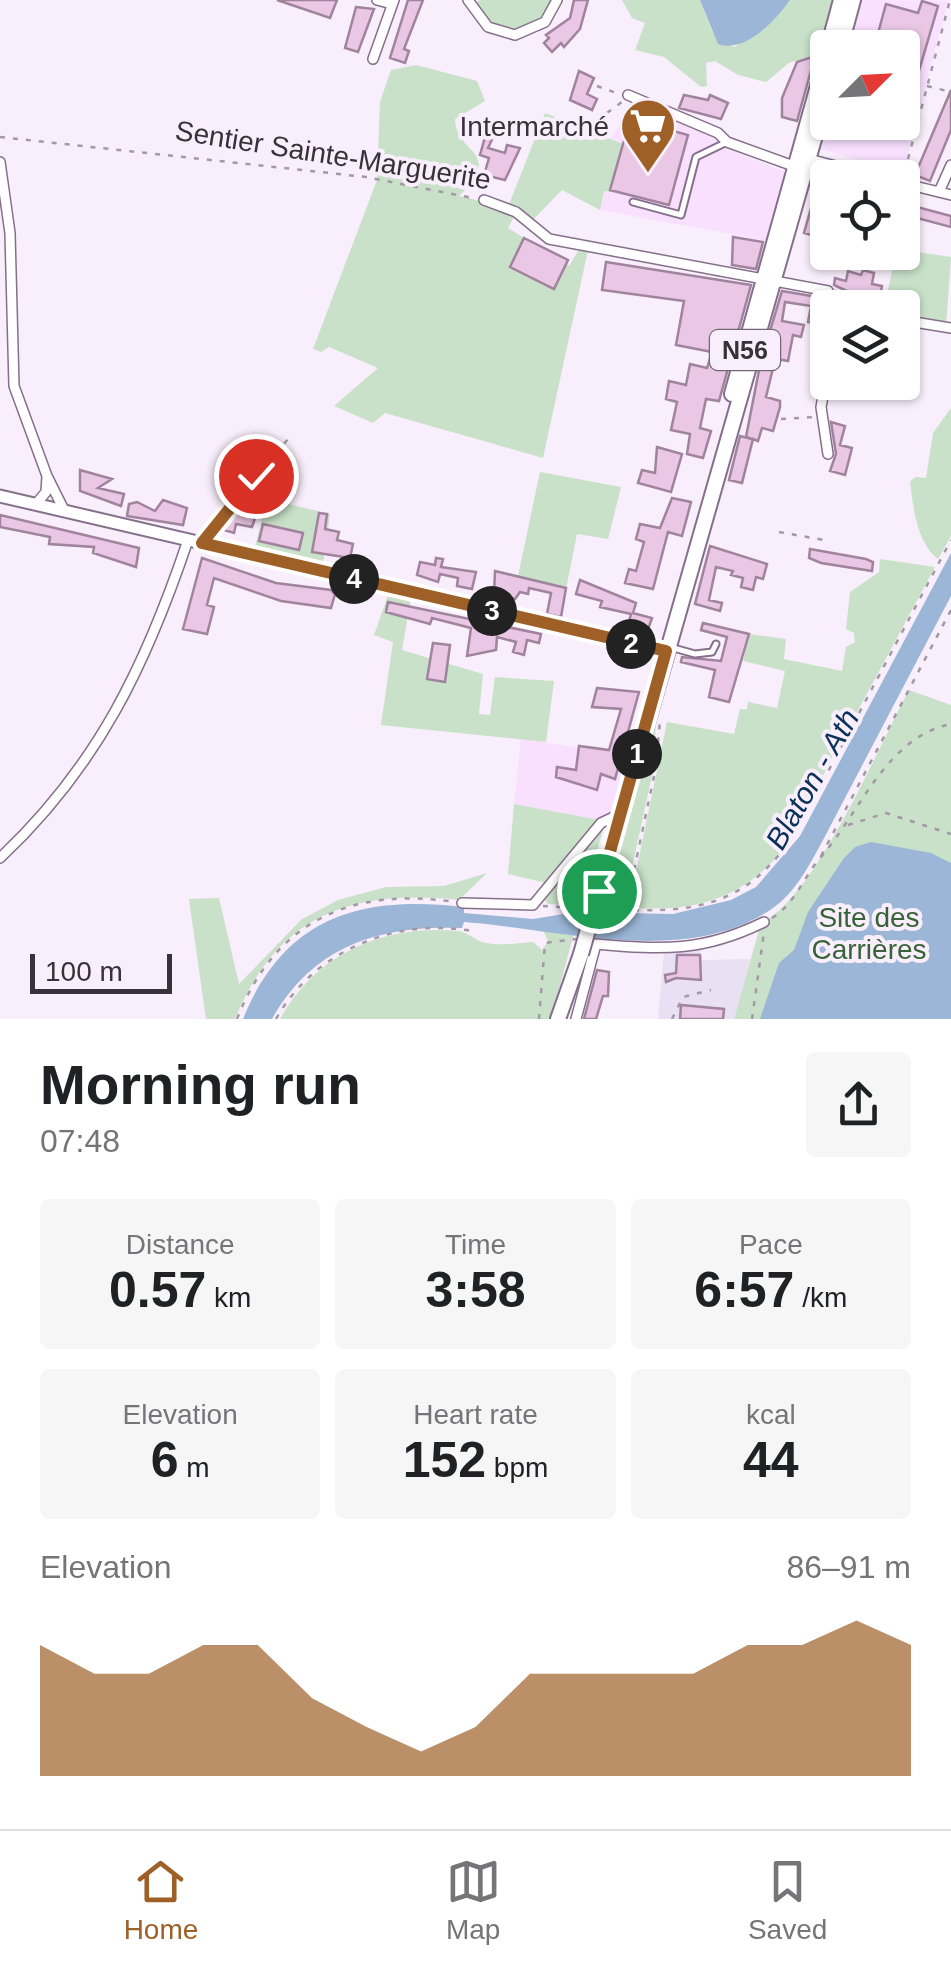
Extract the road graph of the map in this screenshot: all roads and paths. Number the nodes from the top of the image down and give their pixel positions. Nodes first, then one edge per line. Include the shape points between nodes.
1 (377, 0) edge
2 (468, 0) edge
3 (557, 0) edge
4 (841, 0) edge
5 (853, 0) edge
6 (950, 0) edge
7 (393, 2) edge
8 (833, 30) edge
9 (845, 30) edge
10 (373, 59) dead end
11 (597, 86) dead end
12 (928, 86) junction
13 (951, 92) edge
14 (628, 95) junction
15 (607, 113) dead end
16 (810, 128) edge
17 (0, 137) edge
18 (810, 140) edge
19 (727, 142) junction
20 (908, 159) dead end
21 (0, 162) edge
22 (802, 163) junction
23 (810, 164) edge
24 (951, 165) edge
25 (920, 187) edge
26 (940, 192) junction
27 (951, 195) edge
28 (484, 200) joint
29 (633, 202) dead end
30 (770, 278) junction
31 (824, 290) edge
32 (920, 323) edge
33 (951, 328) edge
34 (824, 400) edge
35 (822, 416) junction
36 (780, 419) dead end
37 (288, 438) dead end
38 (828, 454) dead end
39 (47, 476) junction
40 (0, 496) edge
41 (36, 504) junction
42 (64, 510) junction
43 (779, 532) dead end
44 (188, 540) junction
45 (824, 540) dead end
46 (951, 540) edge
47 (202, 543) junction
48 (951, 610) edge
49 (716, 644) dead end
50 (666, 649) junction
51 (650, 707) junction
52 (951, 724) edge
53 (620, 814) junction
54 (848, 826) junction
55 (951, 834) edge
56 (0, 858) edge
57 (820, 858) junction
58 (462, 903) joint
59 (533, 905) junction
60 (626, 910) junction
61 (764, 922) junction
62 (472, 931) dead end
63 (596, 944) junction
64 (581, 954) junction
65 (710, 990) dead end
66 (236, 1019) edge
67 (276, 1019) edge
68 (539, 1019) edge
69 (558, 1019) edge
70 (566, 1019) edge
71 (576, 1019) edge
72 (672, 1019) edge
73 (752, 1019) edge

1 - 7 street
2 - 3 street via 488,27 515,35 545,22
4 - 8 main road, N56
5 - 9 main road
6 - 12 path
7 - 10 street
11 - 14 path
12 - 13 path
12 - 20 path
14 - 15 path
14 - 19 street
16 - 22 main road, N56
17 - 28 path, Sentier Sainte-Marguerite via 366,177
18 - 22 main road, N56
19 - 22 street
19 - 29 lane via 696,157 681,215
21 - 39 street via 10,233 14,386
22 - 23 street
22 - 30 main road, N56
24 - 26 street
25 - 26 street
26 - 27 street
28 - 30 street, Sentier Sainte-Marguerite via 516,212 549,239
30 - 31 street, Sentier Sainte-Marguerite
30 - 50 main road, N56
32 - 33 street
34 - 35 street
35 - 36 path
35 - 38 street
37 - 47 path
39 - 41 street
39 - 42 street
40 - 41 street
41 - 42 street
42 - 44 street
43 - 45 path
44 - 47 street
44 - 56 street via 156,634 107,730 40,818
46 - 60 path via 771,868 728,898 673,910
47 - 50 street
48 - 57 path
49 - 50 lane via 712,652 696,654
50 - 51 main road, N56
51 - 53 main road, N56
51 - 60 path via 662,724
52 - 54 path via 900,747
53 - 59 street via 601,824
53 - 64 main road, N56, bridge
54 - 55 path via 886,813
54 - 57 path
57 - 61 path via 785,909
58 - 59 street
58 - 66 path via 385,897 332,912 270,959
59 - 60 path
61 - 63 street via 706,946
61 - 73 path
62 - 67 path via 398,934 340,952 305,978
63 - 68 path via 545,943
63 - 71 street
64 - 69 main road, N56
64 - 70 main road, N56
65 - 72 path via 683,997

